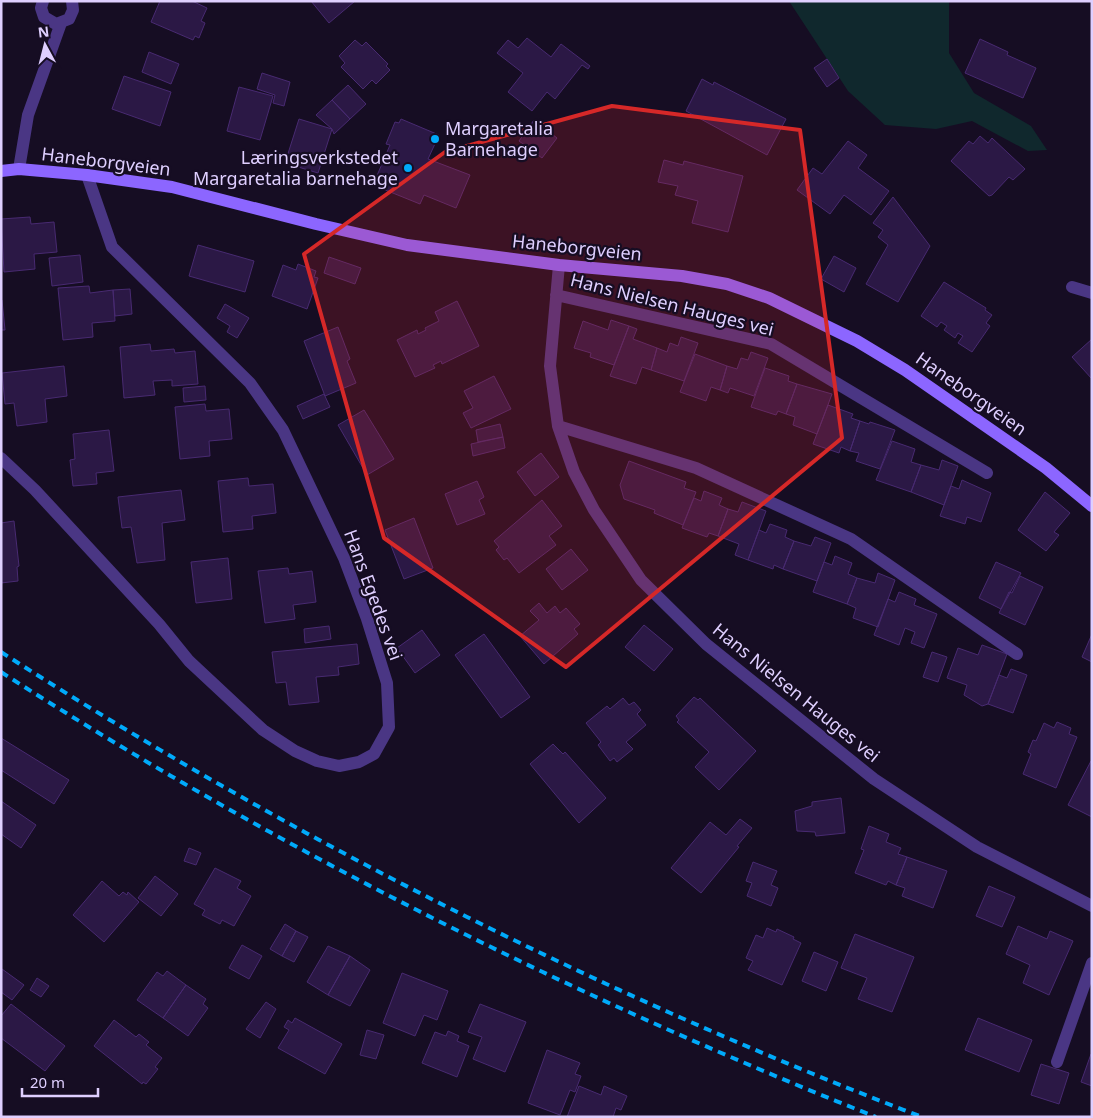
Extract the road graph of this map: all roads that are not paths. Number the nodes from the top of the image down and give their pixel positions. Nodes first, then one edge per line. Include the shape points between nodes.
1 (43, 1) edge
2 (72, 1) edge
3 (60, 23) junction
4 (19, 169) junction
5 (1, 171) edge
6 (87, 175) junction
7 (558, 265) junction
8 (1072, 287) dead end
9 (1092, 293) edge
10 (556, 296) junction
11 (558, 426) junction
12 (1, 458) edge
13 (987, 472) dead end
14 (1092, 506) edge
15 (1017, 654) dead end
16 (1092, 906) edge
17 (1092, 963) edge
18 (1057, 1062) dead end

1 - 3 street via 44,17 52,23
2 - 3 street via 72,14
3 - 4 street via 28,115
4 - 5 street, Haneborgveien
4 - 6 street, Haneborgveien
6 - 7 street, Haneborgveien via 172,187 407,245
6 - 12 street, Hans Egedes vei via 112,247 250,383 283,430 344,558 387,683 389,727 374,754 359,762 339,766 295,751 263,730 189,661 35,490
7 - 10 street, Hans Nielsen Hauges vei
7 - 14 street, Haneborgveien via 682,276 727,284 769,298 857,341 905,370 1046,468
8 - 9 street
10 - 11 street, Hans Nielsen Hauges vei via 550,366
10 - 13 street, Hans Nielsen Hauges vei via 771,344
11 - 15 street via 696,468 851,539
11 - 16 street, Hans Nielsen Hauges vei via 594,510 641,580 706,644 874,779 977,847
17 - 18 street

